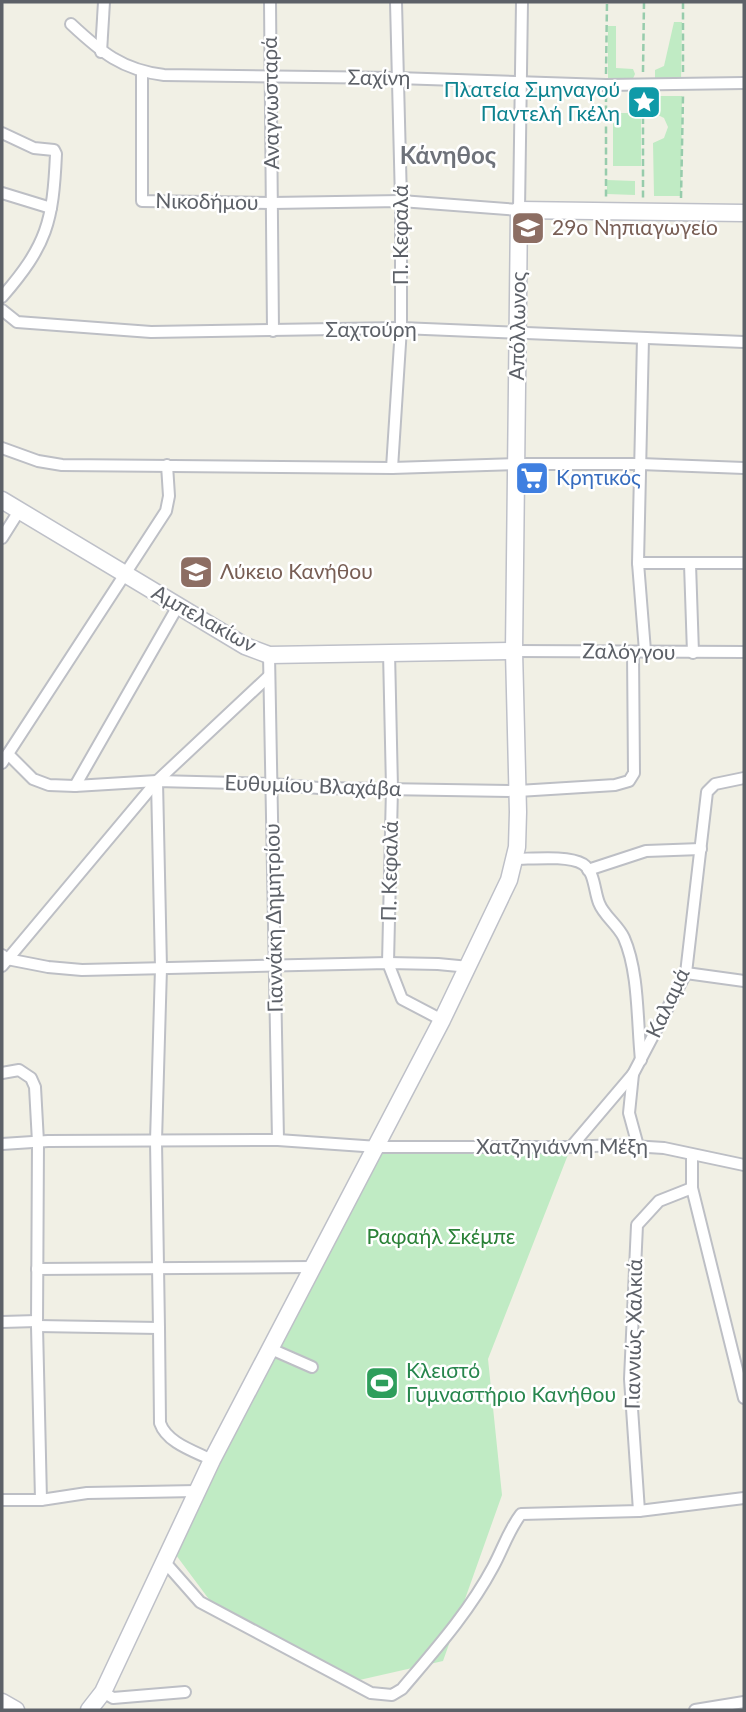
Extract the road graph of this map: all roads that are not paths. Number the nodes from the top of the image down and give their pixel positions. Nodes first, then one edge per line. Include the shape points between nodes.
1 (104, 2) edge
2 (270, 2) edge
3 (396, 2) edge
4 (522, 2) edge
5 (72, 24) dead end
6 (101, 52) junction
7 (142, 72) junction
8 (272, 78) junction
9 (397, 78) junction
10 (521, 82) junction
11 (744, 83) edge
12 (2, 133) edge
13 (2, 193) edge
14 (401, 201) junction
15 (272, 203) junction
16 (51, 208) junction
17 (519, 210) junction
18 (744, 213) edge
19 (2, 297) edge
20 (2, 310) edge
21 (401, 328) junction
22 (273, 331) junction
23 (517, 334) junction
24 (643, 338) junction
25 (744, 342) edge
26 (2, 448) edge
27 (516, 464) junction
28 (640, 464) junction
29 (167, 465) junction
30 (392, 468) junction
31 (744, 468) edge
32 (2, 500) edge
33 (19, 511) junction
34 (2, 538) edge
35 (638, 563) junction
36 (690, 564) junction
37 (744, 564) edge
38 (126, 575) junction
39 (178, 606) junction
40 (514, 651) junction
41 (639, 651) junction
42 (389, 652) junction
43 (744, 652) edge
44 (693, 653) junction
45 (269, 655) junction
46 (270, 676) junction
47 (5, 758) edge
48 (744, 778) edge
49 (157, 781) junction
50 (272, 784) junction
51 (75, 786) junction
52 (392, 788) junction
53 (518, 791) junction
54 (701, 849) junction
55 (514, 859) junction
56 (588, 870) junction
57 (4, 960) edge
58 (388, 963) junction
59 (275, 966) junction
60 (469, 967) junction
61 (161, 968) junction
62 (686, 973) junction
63 (744, 981) edge
64 (442, 1020) junction
65 (640, 1059) junction
66 (2, 1073) edge
67 (633, 1074) junction
68 (278, 1140) junction
69 (156, 1141) junction
70 (38, 1142) junction
71 (2, 1144) edge
72 (638, 1146) junction
73 (378, 1147) junction
74 (571, 1147) junction
75 (692, 1155) junction
76 (744, 1165) edge
77 (692, 1188) junction
78 (158, 1267) junction
79 (312, 1267) junction
80 (37, 1269) junction
81 (2, 1322) edge
82 (37, 1324) junction
83 (159, 1328) junction
84 (271, 1349) junction
85 (312, 1367) dead end
86 (742, 1382) edge
87 (744, 1398) edge
88 (212, 1460) junction
89 (197, 1491) junction
90 (744, 1498) edge
91 (2, 1500) edge
92 (41, 1500) junction
93 (639, 1511) junction
94 (163, 1560) junction
95 (185, 1692) dead end
96 (108, 1695) junction
97 (2, 1702) edge
98 (744, 1702) edge
99 (16, 1710) edge
100 (89, 1710) edge
101 (695, 1710) edge

1 - 6 street
2 - 8 street, Αναγνωσταρά
3 - 9 street, Π. Κεφαλά
4 - 10 street, Απόλλωνος
5 - 6 street, Σαχίνη
6 - 7 street, Σαχίνη
7 - 8 street, Σαχίνη
7 - 15 street, Νικοδήμου via 142,201
8 - 9 street, Σαχίνη
8 - 15 street, Αναγνωσταρά
9 - 10 street, Σαχίνη
9 - 14 street, Π. Κεφαλά
10 - 11 street, Σαχίνη
10 - 17 street, Απόλλωνος
12 - 16 street via 34,148 56,152
13 - 16 street
14 - 15 street, Νικοδήμου
14 - 17 street, Νικοδήμου
14 - 21 street, Π. Κεφαλά
15 - 22 street, Αναγνωσταρά
16 - 19 street via 37,253
17 - 18 street
17 - 23 street, Απόλλωνος
20 - 22 street, Σαχτούρη via 17,322 151,332
21 - 22 street, Σαχτούρη
21 - 23 street, Σαχτούρη
21 - 30 street, Π. Κεφαλά
23 - 24 street, Σαχτούρη
23 - 27 street, Απόλλωνος
24 - 25 street, Σαχτούρη
24 - 28 street
26 - 29 street via 62,465
27 - 28 street
27 - 30 street
27 - 40 street, Απόλλωνος
28 - 31 street
28 - 35 street
29 - 30 street
29 - 38 street via 166,511
32 - 33 street, Αμπελακίων
33 - 34 street
33 - 38 street, Αμπελακίων
35 - 36 street
35 - 41 street
36 - 37 street
36 - 44 street
38 - 39 street, Αμπελακίων
38 - 47 street
39 - 45 street, Αμπελακίων
39 - 51 street
40 - 41 street, Ζαλόγγου
40 - 42 street, Αμπελακίων
40 - 53 street, Απόλλωνος
41 - 44 street, Ζαλόγγου
41 - 53 street, Ευθυμίου Βλαχάβα via 634,773 629,781
42 - 45 street, Αμπελακίων
42 - 52 street, Π. Κεφαλά
43 - 44 street, Ζαλόγγου
45 - 46 street, Γιαννάκη Δημητρίου
46 - 49 street
46 - 50 street, Γιαννάκη Δημητρίου
47 - 51 street, Ευθυμίου Βλαχάβα via 33,779
48 - 54 street, Καλαμά via 715,784 707,792
49 - 50 street, Ευθυμίου Βλαχάβα
49 - 51 street, Ευθυμίου Βλαχάβα
49 - 57 street
49 - 61 street
50 - 52 street, Ευθυμίου Βλαχάβα
50 - 59 street, Γιαννάκη Δημητρίου
52 - 53 street, Ευθυμίου Βλαχάβα
52 - 58 street, Π. Κεφαλά
53 - 55 street, Απόλλωνος
54 - 56 street via 646,850
54 - 62 street, Καλαμά
55 - 56 street via 575,861
55 - 60 street, Απόλλωνος
56 - 65 street via 600,905 623,936 628,953
57 - 61 street via 82,970
58 - 59 street
58 - 60 street
58 - 64 street, Π. Κεφαλά via 401,999
59 - 61 street
59 - 68 street, Γιαννάκη Δημητρίου
60 - 64 street, Απόλλωνος
61 - 69 street
62 - 63 street
62 - 65 street, Καλαμά
64 - 73 street, Απόλλωνος
65 - 67 street, Καλαμά
66 - 70 street via 19,1070 35,1087
67 - 72 street via 629,1113
67 - 74 street, Καλαμά
68 - 69 street, Χατζηγιάννη Μέξη
68 - 73 street, Χατζηγιάννη Μέξη
69 - 70 street, Χατζηγιάννη Μέξη
69 - 78 street
70 - 71 street, Χατζηγιάννη Μέξη
70 - 80 street
72 - 74 street, Χατζηγιάννη Μέξη
72 - 75 street, Χατζηγιάννη Μέξη
73 - 74 street, Χατζηγιάννη Μέξη
73 - 79 street, Απόλλωνος
75 - 76 street, Χατζηγιάννη Μέξη
75 - 77 street
77 - 86 street
77 - 93 street, Γιαννιώς Χαλκιά via 659,1201 637,1225 630,1379
78 - 79 street
78 - 80 street
78 - 83 street
79 - 84 street, Απόλλωνος
80 - 82 street
81 - 82 street
82 - 83 street
82 - 92 street
83 - 88 street via 162,1430 168,1438
84 - 85 street
84 - 88 street, Απόλλωνος
86 - 87 street
88 - 89 street, Απόλλωνος
89 - 92 street via 87,1493
89 - 94 street, Απόλλωνος
90 - 93 street
91 - 92 street
93 - 94 street via 521,1514 456,1626 402,1689 391,1695 371,1693 200,1602
94 - 96 street, Απόλλωνος
95 - 96 street
96 - 100 street, Απόλλωνος
97 - 99 street
98 - 101 street

